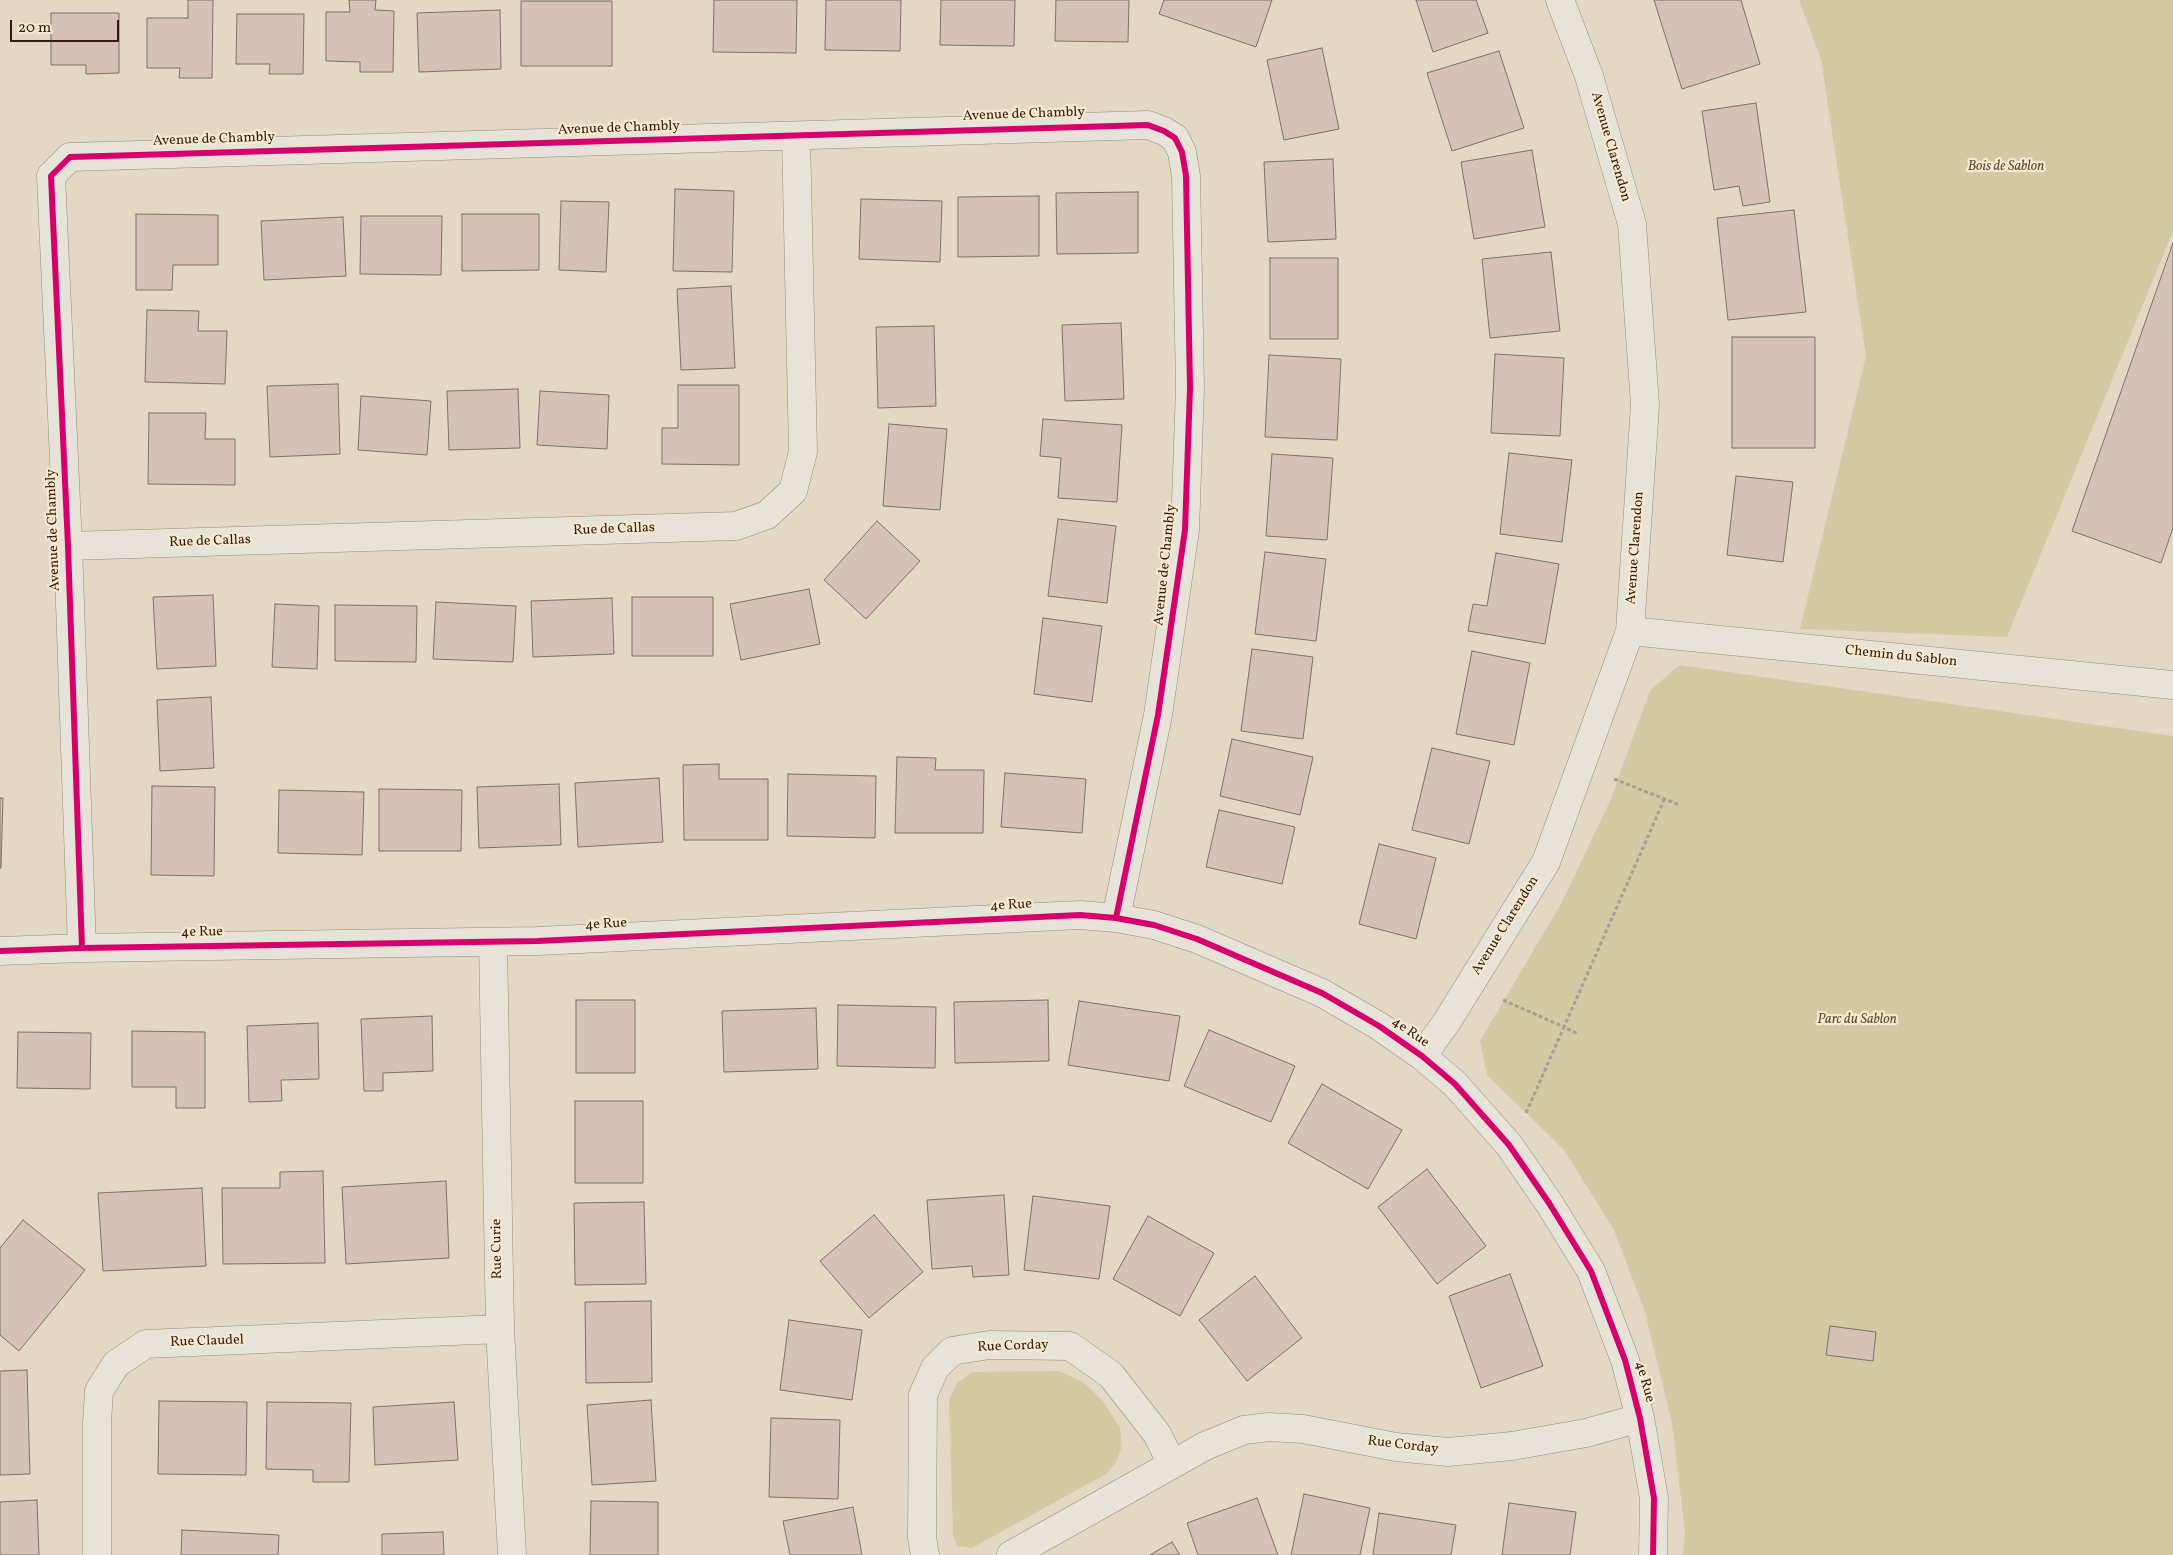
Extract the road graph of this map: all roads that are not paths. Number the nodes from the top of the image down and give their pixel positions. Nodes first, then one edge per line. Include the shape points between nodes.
1 (1560, 0) edge
2 (796, 136) junction
3 (68, 546) junction
4 (1630, 630) junction
5 (2173, 685) edge
6 (1116, 918) junction
7 (493, 942) junction
8 (82, 948) junction
9 (0, 951) edge
10 (1422, 1056) junction
11 (500, 1329) junction
12 (1640, 1418) junction
13 (1172, 1464) junction
14 (97, 1555) edge
15 (512, 1555) edge
16 (925, 1555) edge
17 (1011, 1555) edge
18 (1653, 1555) edge

1 - 4 street, Avenue Clarendon via 1589,76 1632,224 1645,405
2 - 3 street, Rue de Callas via 803,452 793,491 767,516 736,526
2 - 3 street, Avenue de Chambly via 70,157 51,176
2 - 6 street, Avenue de Chambly via 1148,125 1175,138 1182,152 1186,176 1190,388 1185,530 1158,715
3 - 8 street, Avenue de Chambly
4 - 5 street, Chemin du Sablon
4 - 10 street, Avenue Clarendon via 1546,862
6 - 7 street, 4e Rue via 1080,916
6 - 10 street, 4e Rue via 1154,925 1197,939 1322,993
7 - 8 street, 4e Rue
7 - 11 street, Rue Curie
8 - 9 street, 4e Rue
10 - 12 street, 4e Rue via 1455,1084 1508,1145 1591,1271 1626,1360
11 - 14 street, Rue Claudel via 146,1344 116,1364 99,1391 96,1423
11 - 15 street, Rue Curie
12 - 13 street, Rue Corday via 1531,1442 1448,1452 1396,1447 1302,1429 1244,1430 1204,1446
12 - 18 street, 4e Rue via 1654,1498
13 - 16 street, Rue Corday via 1157,1434 1111,1375 1070,1346 989,1345 952,1351 935,1368 923,1394 922,1538
13 - 17 street, Rue Corday

